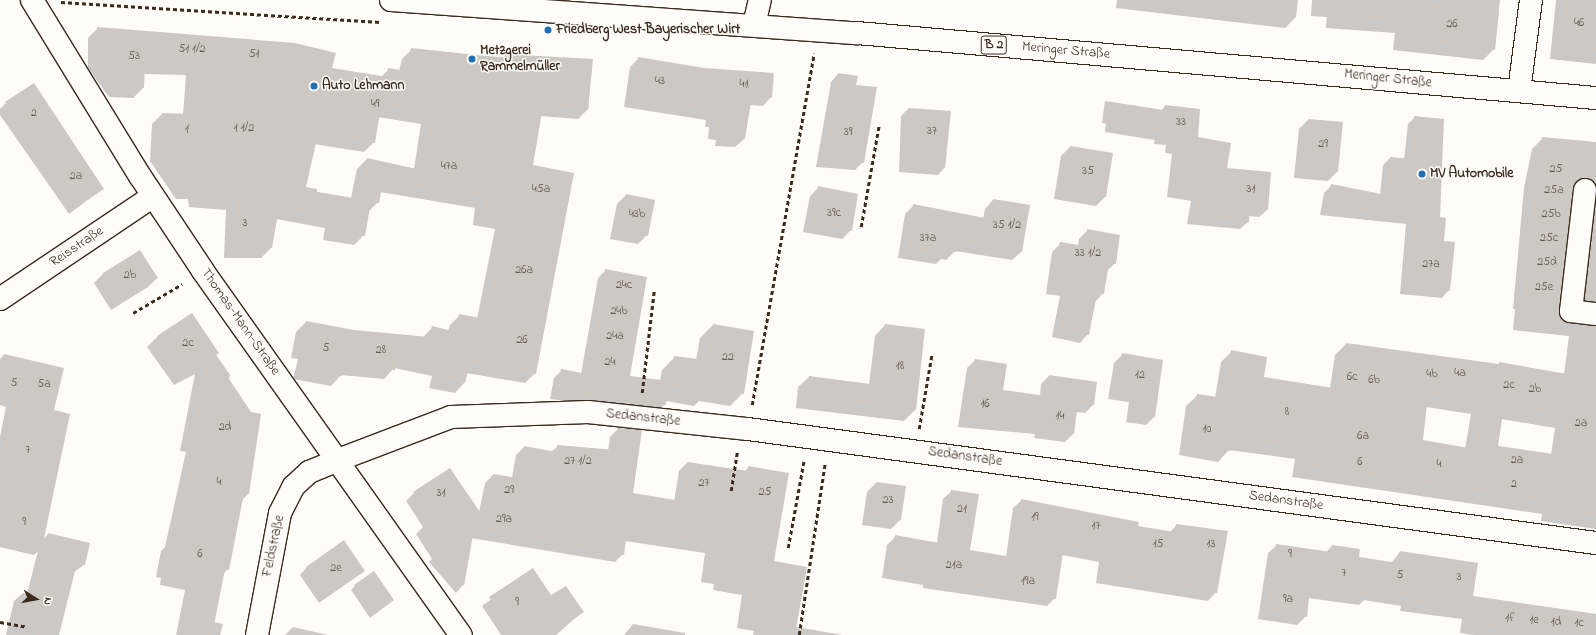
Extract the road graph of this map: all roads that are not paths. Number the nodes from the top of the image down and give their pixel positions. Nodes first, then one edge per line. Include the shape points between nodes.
1 (32, 0) edge
2 (391, 0) edge
3 (760, 0) edge
4 (1531, 0) edge
5 (754, 25) junction
6 (1520, 91) junction
7 (1596, 98) edge
8 (1586, 190) dead end
9 (153, 196) junction
10 (0, 299) edge
11 (1596, 314) edge
12 (338, 460) junction
13 (1596, 543) edge
14 (257, 635) edge
15 (462, 635) edge

1 - 9 street, Thomas-Mann-Straße
2 - 5 street, Meringer Straße / B 2
3 - 5 street
4 - 6 street
5 - 6 street, Meringer Straße / B 2
6 - 7 street, Meringer Straße / B 2
8 - 11 street via 1571,311
9 - 10 street, Reisstraße
9 - 12 street, Thomas-Mann-Straße via 203,271
12 - 13 street, Sedanstraße via 451,417 588,412 744,428 916,450
12 - 14 street, Feldstraße via 309,472 294,486 280,513
12 - 15 street, Thomas-Mann-Straße

